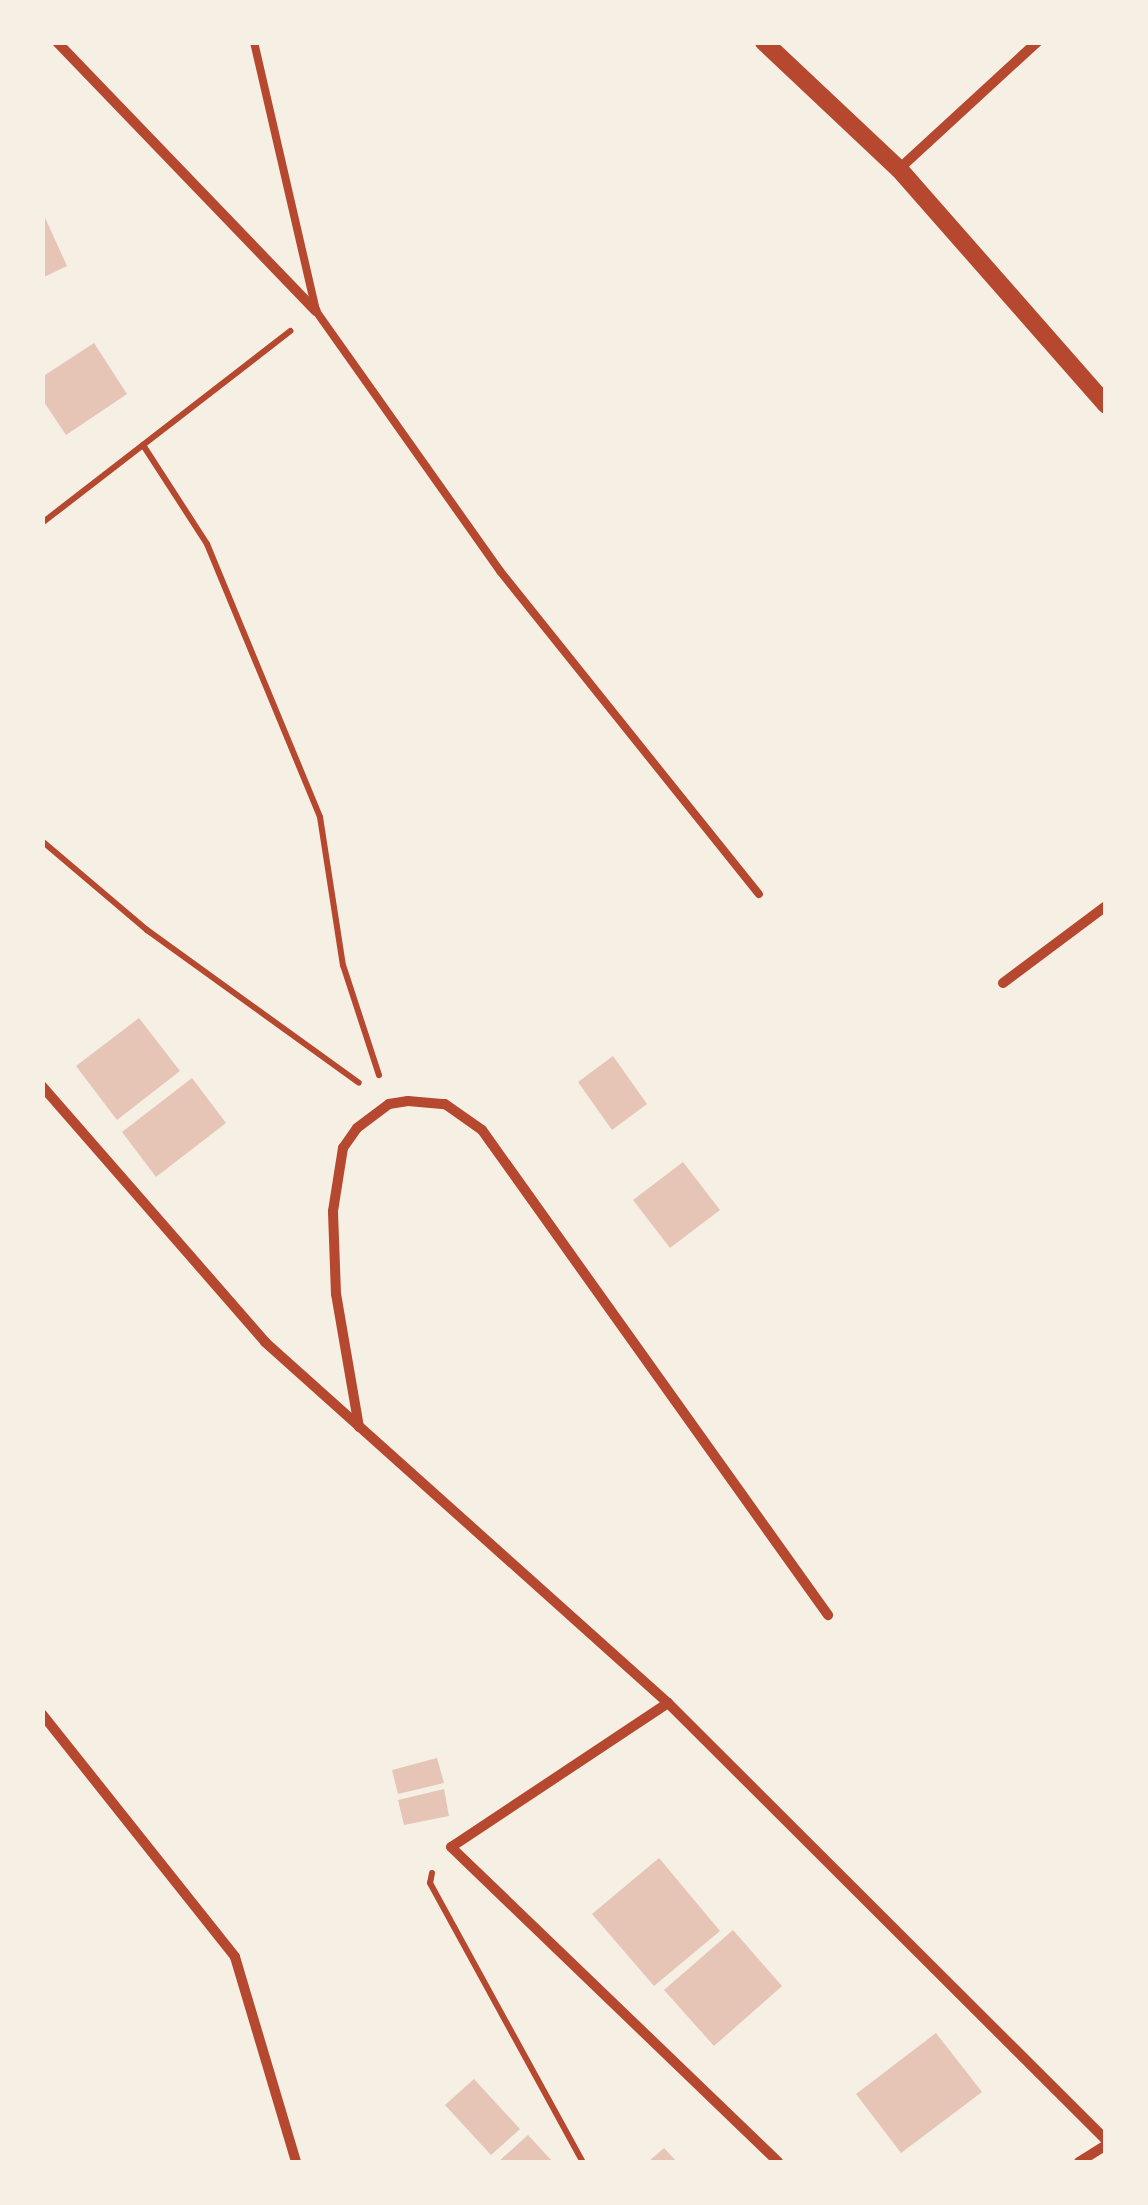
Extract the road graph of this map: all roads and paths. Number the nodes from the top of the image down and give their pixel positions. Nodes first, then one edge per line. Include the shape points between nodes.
1 (56, 42) edge
2 (254, 42) edge
3 (764, 42) edge
4 (1037, 42) edge
5 (898, 169) junction
6 (316, 311) junction
7 (1106, 405) edge
8 (143, 445) junction
9 (42, 523) edge
10 (42, 842) edge
11 (759, 894) dead end
12 (1106, 906) edge
13 (1004, 983) dead end
14 (42, 1086) edge
15 (389, 1104) junction
16 (359, 1427) junction
17 (828, 1615) dead end
18 (668, 1703) junction
19 (42, 1714) edge
20 (451, 1847) junction
21 (1106, 2142) edge
22 (296, 2162) edge
23 (582, 2162) edge
24 (778, 2162) edge
25 (1079, 2162) edge

1 - 6 street
2 - 6 lane
3 - 5 street
4 - 5 street
5 - 7 street
6 - 8 path
6 - 11 lane via 500,571
8 - 9 path
8 - 15 path via 207,544 320,818 343,965
10 - 15 path via 147,930
12 - 13 street
14 - 16 street via 265,1342
15 - 16 street via 342,1148 334,1211 336,1294
15 - 17 street via 444,1104 482,1130
16 - 18 street
18 - 20 street
18 - 21 street
19 - 22 street via 235,1956
20 - 23 path via 434,1858 430,1883
20 - 24 street
21 - 25 street

